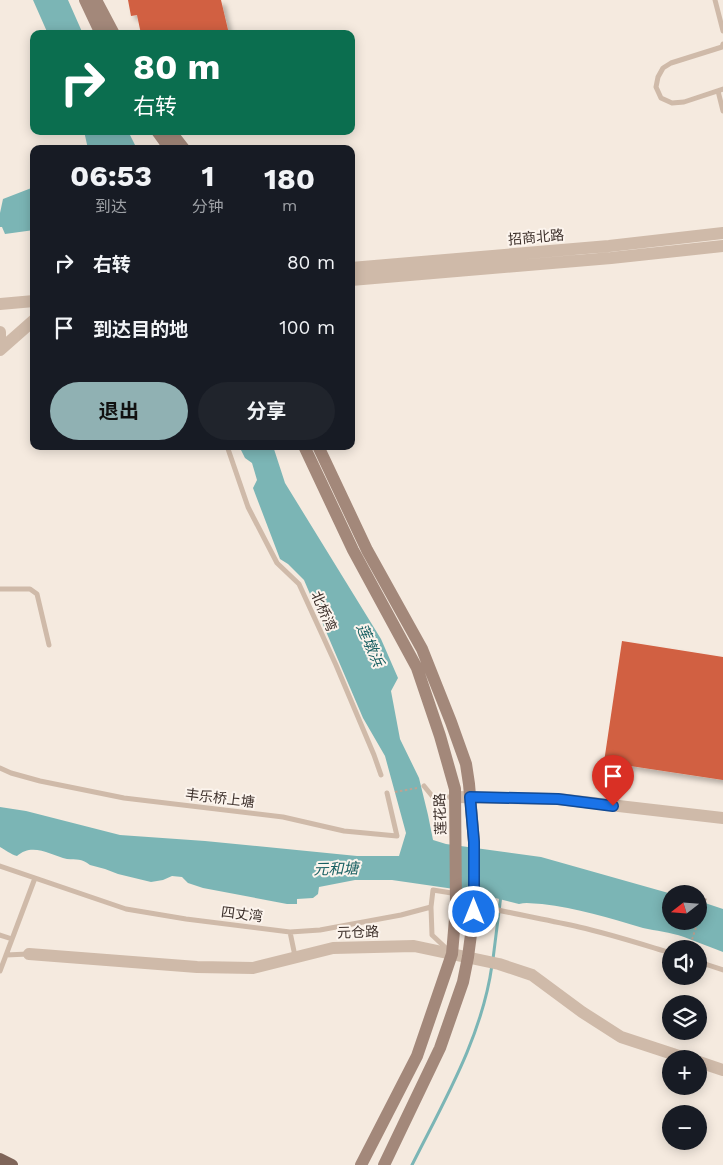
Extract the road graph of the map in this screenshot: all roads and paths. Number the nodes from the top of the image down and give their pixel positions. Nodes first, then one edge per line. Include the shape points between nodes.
1 (86, 0) edge
2 (96, 0) edge
3 (715, 0) edge
4 (99, 30) edge
5 (112, 30) edge
6 (723, 31) edge
7 (723, 44) edge
8 (720, 90) edge
9 (723, 111) edge
10 (173, 135) edge
11 (181, 145) edge
12 (723, 233) edge
13 (723, 246) edge
14 (355, 268) edge
15 (355, 280) edge
16 (30, 301) edge
17 (0, 304) edge
18 (30, 324) edge
19 (0, 332) edge
20 (0, 344) edge
21 (0, 350) edge
22 (228, 450) edge
23 (306, 450) edge
24 (320, 450) edge
25 (0, 589) edge
26 (49, 645) dead end
27 (0, 768) edge
28 (381, 775) dead end
29 (424, 786) joint
30 (387, 793) joint
31 (455, 797) junction
32 (470, 797) junction
33 (723, 818) edge
34 (0, 866) edge
35 (35, 878) junction
36 (431, 907) junction
37 (290, 932) junction
38 (0, 935) edge
39 (12, 939) junction
40 (662, 950) edge
41 (29, 954) joint
42 (452, 954) junction
43 (6, 955) junction
44 (295, 957) junction
45 (468, 958) junction
46 (707, 965) edge
47 (723, 970) edge
48 (0, 971) edge
49 (662, 1050) edge
50 (707, 1065) edge
51 (723, 1070) edge
52 (0, 1159) edge
53 (12, 1165) edge
54 (361, 1165) edge
55 (384, 1165) edge

1 - 4 main road
2 - 5 main road
3 - 6 lane
7 - 8 lane via 663,68 656,88 661,98 672,103
8 - 9 lane
10 - 11 main road
12 - 14 street, 招商北路
13 - 15 street, 招商北路
16 - 17 street
18 - 21 street
19 - 20 street
22 - 28 lane, 北桥湾 via 248,507 273,555 299,584
23 - 31 main road, 莲花路 via 353,550 417,668 440,736
24 - 32 main road via 367,550 422,649 466,764
25 - 26 lane via 30,589 37,594
27 - 30 lane, 丰乐桥上塘 via 40,781 124,798 283,817 344,831 397,836
29 - 30 path
29 - 31 lane via 433,797
31 - 32 street
31 - 42 main road, 莲花路 via 456,907
32 - 33 street via 558,799
32 - 45 main road via 474,912
34 - 35 lane, 四丈湾
35 - 37 lane, 四丈湾 via 126,909
35 - 39 lane
36 - 37 lane, 四丈湾 via 320,930
36 - 40 lane via 433,890 489,899 489,908
36 - 42 lane via 432,935
37 - 44 lane
38 - 39 lane
39 - 43 lane
41 - 43 lane, 元仓路
41 - 44 street, 元仓路 via 244,968
42 - 44 street, 元仓路 via 414,946 333,948
42 - 45 street, 元仓路
42 - 54 main road, 莲花路 via 417,1056
43 - 48 lane
45 - 49 street, 元仓路 via 532,975 621,1036
45 - 55 main road via 440,1048
46 - 47 lane
50 - 51 street
52 - 53 main road

